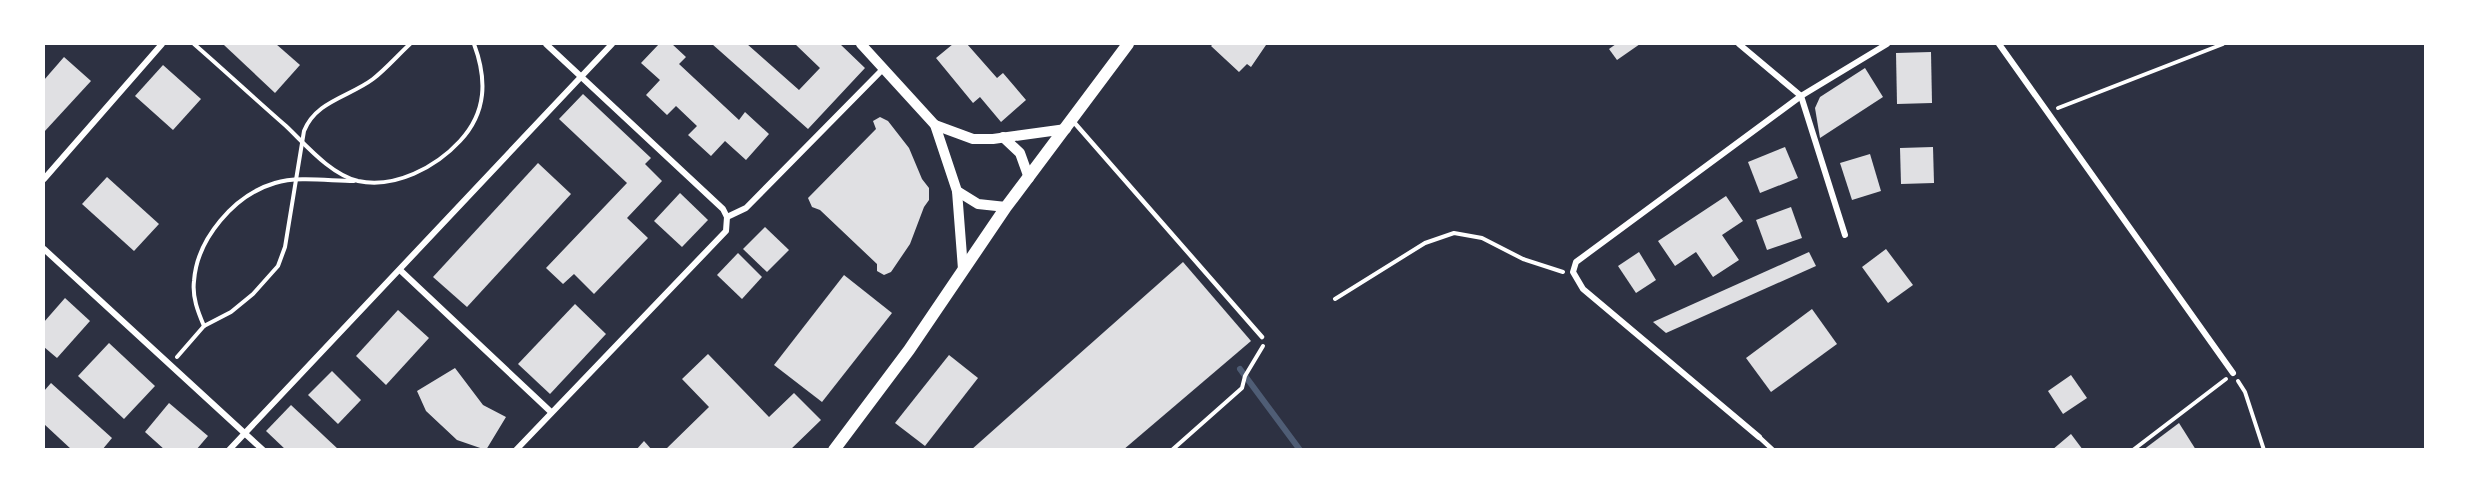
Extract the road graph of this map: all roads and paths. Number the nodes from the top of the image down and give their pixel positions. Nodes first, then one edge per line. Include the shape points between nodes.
1 (162, 44) edge
2 (194, 44) edge
3 (410, 44) edge
4 (474, 44) edge
5 (546, 44) edge
6 (612, 44) edge
7 (861, 44) edge
8 (1128, 44) edge
9 (1738, 44) edge
10 (1887, 44) edge
11 (1999, 44) edge
12 (2223, 44) edge
13 (883, 69) junction
14 (581, 76) junction
15 (1801, 96) junction
16 (2049, 111) junction
17 (1069, 124) junction
18 (935, 125) junction
19 (1003, 137) junction
20 (302, 141) junction
21 (1029, 178) junction
22 (44, 179) edge
23 (296, 181) junction
24 (358, 181) junction
25 (957, 191) junction
26 (1006, 207) junction
27 (727, 217) junction
28 (1845, 235) dead end
29 (44, 249) edge
30 (963, 269) junction
31 (400, 270) junction
32 (1573, 272) junction
33 (1335, 299) dead end
34 (204, 326) junction
35 (1262, 337) joint
36 (171, 364) junction
37 (2233, 373) junction
38 (552, 412) junction
39 (245, 432) junction
40 (1759, 437) joint
41 (229, 450) edge
42 (263, 450) edge
43 (516, 450) edge
44 (834, 450) edge
45 (1172, 450) edge
46 (1773, 450) edge
47 (2133, 450) edge
48 (2264, 450) edge

1 - 22 street
2 - 20 path
3 - 20 path via 375,78 315,112
4 - 24 path via 481,63 483,100 467,133 439,160 423,169 376,183
5 - 14 street
6 - 14 street
7 - 13 street
8 - 17 main road
9 - 15 street
10 - 15 street
11 - 16 street
12 - 16 path
13 - 18 street
13 - 27 street via 746,208
14 - 27 street
14 - 31 street
15 - 28 street
15 - 32 street via 1576,262
16 - 37 street
17 - 19 street
17 - 21 main road
17 - 35 lane
18 - 19 street via 973,139
18 - 25 street
19 - 21 street via 1020,153
20 - 23 path
20 - 24 path via 342,175
21 - 26 main road
23 - 24 path
23 - 34 path via 278,266 239,306
23 - 34 path via 258,189 238,203 207,240 197,262 194,283 195,301
25 - 26 street via 978,204
25 - 30 street
26 - 30 main road
27 - 38 street via 726,231
29 - 36 street
30 - 44 main road via 903,359
31 - 38 street
31 - 39 street
32 - 33 path via 1556,271 1482,238 1454,233 1425,243
32 - 40 street via 1583,289
34 - 36 path
35 - 45 path via 1264,343 1242,388
36 - 39 street
37 - 47 path
37 - 48 path via 2245,392
38 - 43 street
39 - 41 street
39 - 42 street
40 - 46 lane

